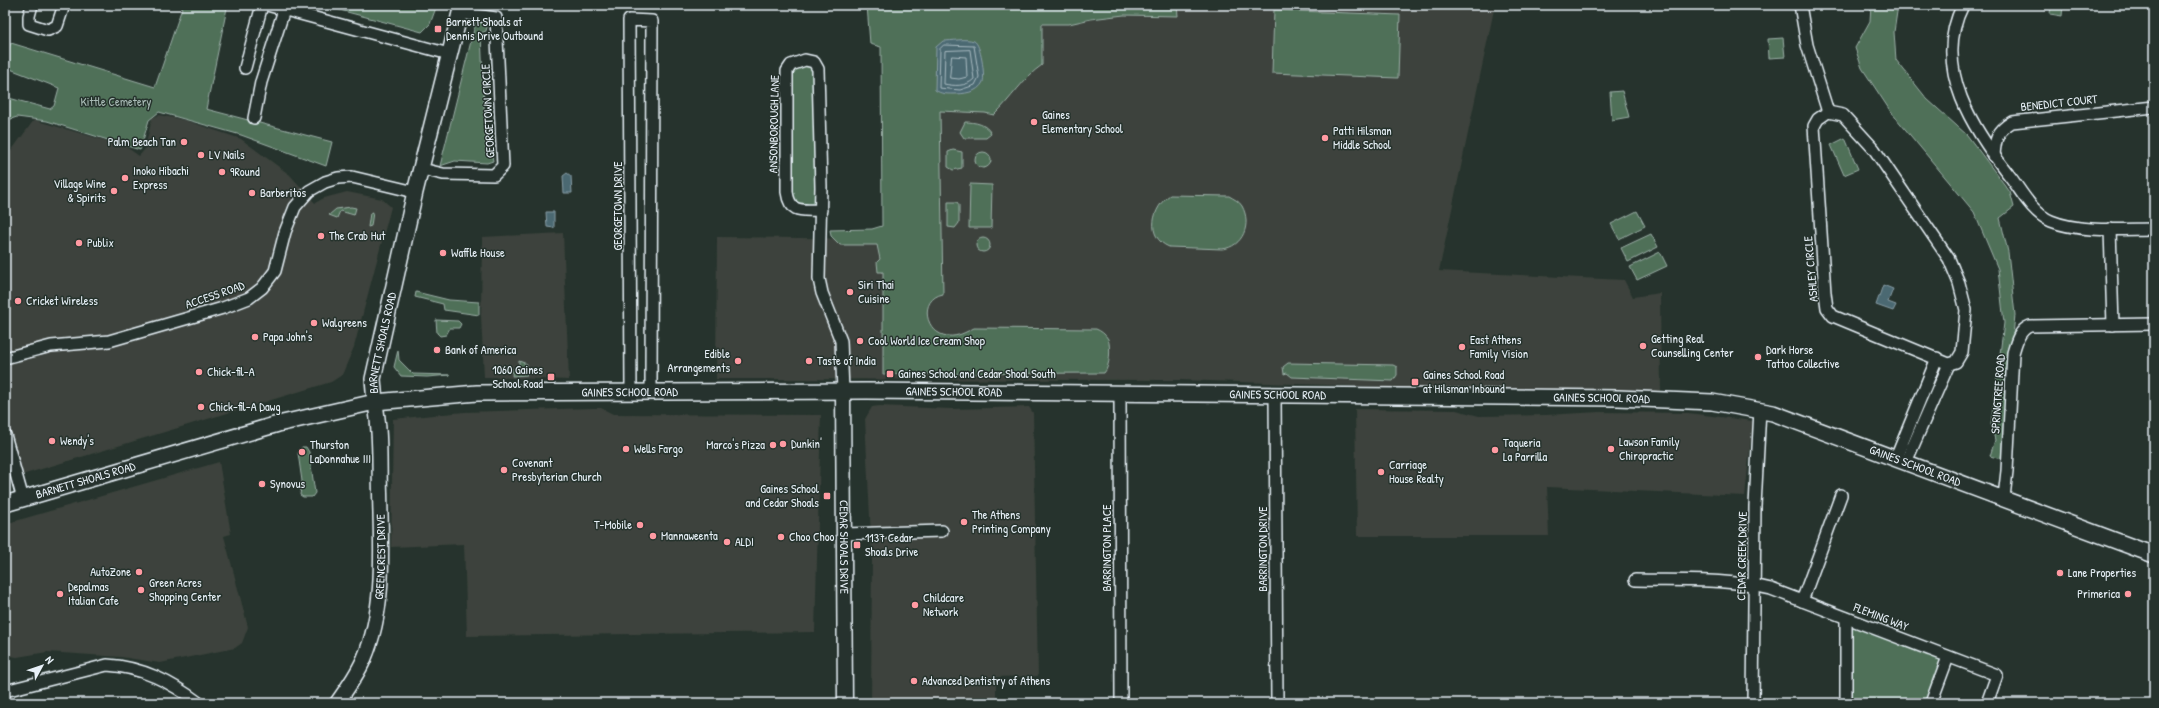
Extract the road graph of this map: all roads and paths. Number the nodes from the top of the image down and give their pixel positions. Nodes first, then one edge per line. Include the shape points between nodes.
1 (32, 5) edge
2 (64, 5) edge
3 (262, 5) edge
4 (267, 5) edge
5 (1800, 5) edge
6 (1963, 5) edge
7 (461, 9) edge
8 (284, 10) junction
9 (449, 54) junction
10 (245, 68) dead end
11 (2154, 107) edge
12 (1828, 112) junction
13 (254, 118) dead end
14 (1994, 156) junction
15 (422, 169) junction
16 (415, 192) junction
17 (820, 210) junction
18 (2110, 229) junction
19 (2154, 229) edge
20 (2154, 324) edge
21 (2113, 325) junction
22 (5, 358) edge
23 (1937, 358) junction
24 (1949, 364) junction
25 (631, 391) junction
26 (651, 391) junction
27 (843, 392) junction
28 (1120, 393) junction
29 (1275, 395) junction
30 (375, 402) junction
31 (1760, 409) junction
32 (5, 435) edge
33 (1901, 460) junction
34 (1841, 495) dead end
35 (2004, 498) junction
36 (23, 499) junction
37 (5, 504) edge
38 (942, 531) dead end
39 (844, 534) junction
40 (2154, 555) edge
41 (1635, 580) dead end
42 (1754, 585) junction
43 (1802, 601) junction
44 (1846, 618) junction
45 (1948, 657) junction
46 (5, 691) edge
47 (199, 703) edge
48 (337, 703) edge
49 (845, 703) edge
50 (1121, 703) edge
51 (1277, 703) edge
52 (1753, 703) edge
53 (1846, 703) edge
54 (1931, 703) edge
55 (1987, 703) edge

1 - 2 street via 29,24 48,30 57,26
3 - 10 street
4 - 8 street
5 - 12 street via 1807,45
6 - 14 street via 1958,15 1951,52 1958,92 1970,120
7 - 9 main road, BARNETT SHOALS ROAD
7 - 15 street, GEORGETOWN CIRCLE via 496,18 503,166 494,175 443,174
8 - 9 street
8 - 13 street via 261,82
9 - 15 main road, BARNETT SHOALS ROAD
11 - 14 street, BENEDICT COURT via 2012,122 1998,133
12 - 23 street, ASHLEY CIRCLE via 1818,119 1814,126 1825,293 1829,312 1833,316
12 - 24 street via 1843,115 1874,149 1949,259 1966,310 1962,352 1956,362
14 - 18 street via 2032,206 2050,220 2068,226
15 - 16 main road, BARNETT SHOALS ROAD
16 - 22 street, ACCESS ROAD via 352,177 325,182 309,191 295,207 288,221 274,271 262,288 248,298 123,337 51,346
16 - 30 main road, BARNETT SHOALS ROAD via 373,379
17 - 17 street, ANSONBOROUGH LANE via 792,207 786,192 787,71 791,65 804,60 814,62 818,69
17 - 27 street, ANSONBOROUGH LANE via 819,279 822,294 841,341
18 - 19 street
18 - 21 street
20 - 21 street, SPRINGTREE ROAD
21 - 35 street, SPRINGTREE ROAD via 2030,326 2024,328 2018,337 2013,353
23 - 24 street, ASHLEY CIRCLE
23 - 33 street
24 - 33 street
25 - 26 main road, GAINES SCHOOL ROAD
25 - 26 street, GEORGETOWN DRIVE via 629,20 652,21
25 - 30 main road, GAINES SCHOOL ROAD via 509,392
26 - 27 main road, GAINES SCHOOL ROAD
27 - 28 main road, GAINES SCHOOL ROAD
27 - 39 street, CEDAR SHOALS DRIVE
28 - 29 main road, GAINES SCHOOL ROAD
28 - 50 street, BARRINGTON PLACE
29 - 31 main road, GAINES SCHOOL ROAD via 1682,400
29 - 51 street, BARRINGTON DRIVE
30 - 36 main road, BARNETT SHOALS ROAD via 278,424
30 - 48 street, GREENCREST DRIVE via 378,417 380,501 377,616 364,659 353,681
31 - 33 main road, GAINES SCHOOL ROAD
31 - 42 street, CEDAR CREEK DRIVE
32 - 36 street
33 - 35 main road, GAINES SCHOOL ROAD
34 - 43 street
35 - 40 main road, GAINES SCHOOL ROAD
36 - 37 main road, BARNETT SHOALS ROAD
38 - 39 street
39 - 49 street, CEDAR SHOALS DRIVE
41 - 42 street, FLEMING WAY via 1690,580
42 - 43 street, FLEMING WAY
42 - 52 street, CEDAR CREEK DRIVE
43 - 44 street, FLEMING WAY
44 - 45 street, FLEMING WAY
44 - 53 street
45 - 54 street
45 - 55 street, FLEMING WAY via 1997,675
46 - 47 street via 107,665 120,666 159,678

